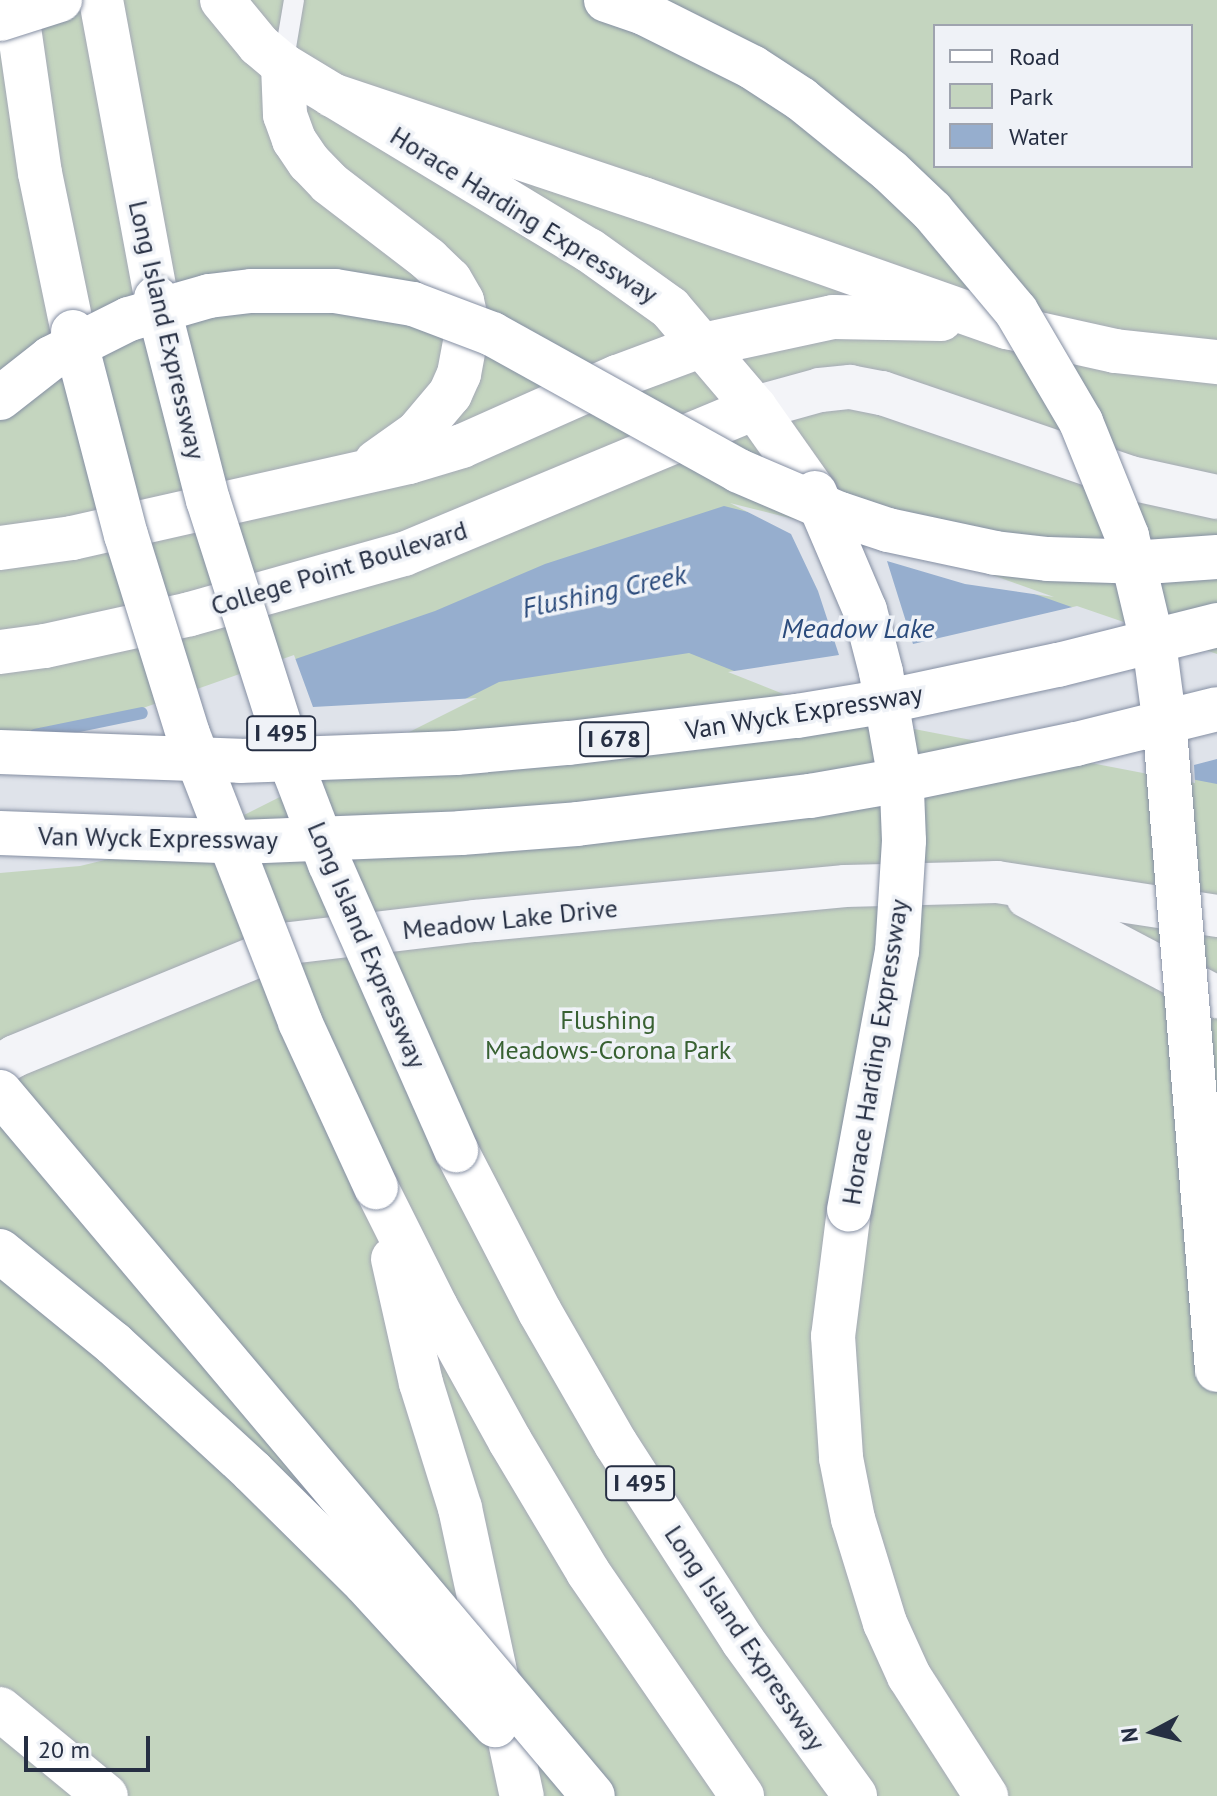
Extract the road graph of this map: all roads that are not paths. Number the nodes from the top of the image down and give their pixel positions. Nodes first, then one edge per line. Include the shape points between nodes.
1 (15, 0) edge
2 (60, 0) edge
3 (101, 0) edge
4 (222, 0) edge
5 (294, 0) edge
6 (606, 0) edge
7 (0, 19) edge
8 (283, 65) junction
9 (332, 95) junction
10 (1007, 327) junction
11 (703, 345) junction
12 (1217, 362) edge
13 (0, 398) edge
14 (755, 408) junction
15 (355, 477) junction
16 (1217, 497) edge
17 (0, 548) edge
18 (1217, 557) edge
19 (1217, 625) edge
20 (0, 652) edge
21 (1217, 709) edge
22 (0, 752) edge
23 (0, 833) edge
24 (997, 882) junction
25 (1217, 916) edge
26 (1217, 997) edge
27 (0, 1065) edge
28 (0, 1092) edge
29 (376, 1187) junction
30 (0, 1251) edge
31 (1217, 1370) edge
32 (0, 1709) edge
33 (106, 1796) edge
34 (522, 1796) edge
35 (558, 1796) edge
36 (593, 1796) edge
37 (742, 1796) edge
38 (855, 1796) edge
39 (986, 1796) edge

1 - 29 main road, bridge via 40,173 73,332 126,535 188,734 300,1022
2 - 7 main road, bridge
3 - 38 main road, Long Island Expressway / I 495, bridge via 156,298 208,500 295,773 330,864 456,1150 540,1312 616,1444 743,1641
4 - 8 main road, Horace Harding Expressway
5 - 8 lane
6 - 31 main road, bridge via 644,13 752,67 836,125 890,171 932,211 1016,311 1081,422 1127,536 1156,658
8 - 9 main road, Horace Harding Expressway
8 - 15 main road via 285,115 309,162 450,280 468,326 455,385 433,416
9 - 10 main road
9 - 11 main road, Horace Harding Expressway via 631,277 670,308
10 - 11 main road via 960,320 833,317
10 - 12 main road via 1115,351
11 - 14 main road, Horace Harding Expressway
11 - 15 main road via 462,446
13 - 18 main road, bridge via 51,358 91,336 170,306 251,291 348,292 413,304 492,334 739,471 888,530 1048,559 1146,562
14 - 16 street via 820,390 850,387 882,393 1130,478
14 - 20 main road, College Point Boulevard via 404,554 190,614
14 - 39 main road, Horace Harding Expressway, bridge via 815,493 865,610 902,791 897,951 849,1210 833,1336 841,1458 853,1519 885,1623 909,1676
15 - 17 main road via 72,538
19 - 22 main road, Van Wyck Expressway / I 678, bridge via 888,701 598,740 456,753 240,761
21 - 23 main road, Van Wyck Expressway, bridge via 902,780 591,822 240,842
24 - 25 street, Meadow Lake Drive
24 - 26 street, Meadow Lake Drive
24 - 27 street, Meadow Lake Drive via 845,886 290,943
28 - 36 main road, bridge
29 - 34 main road via 421,1383 460,1508
29 - 37 main road via 471,1373 538,1488 631,1637
30 - 35 main road, bridge via 114,1344 285,1502
32 - 33 main road

